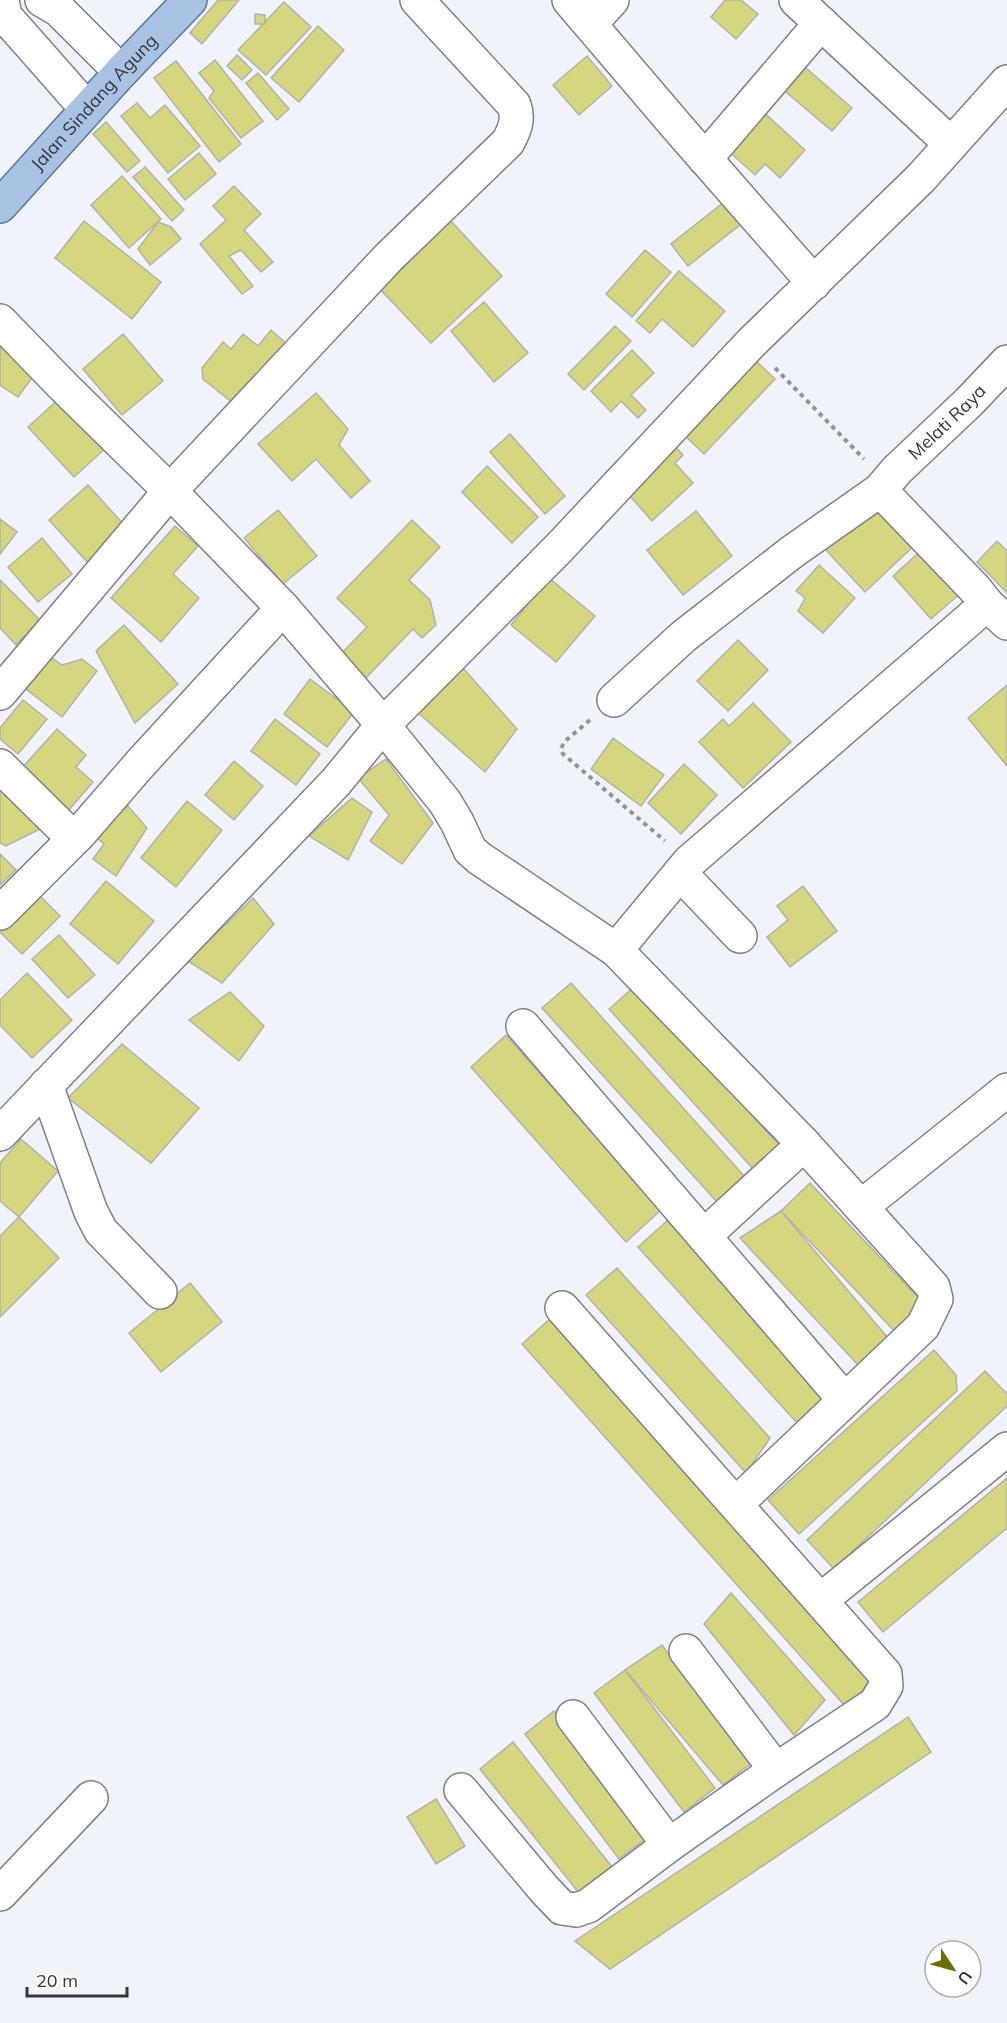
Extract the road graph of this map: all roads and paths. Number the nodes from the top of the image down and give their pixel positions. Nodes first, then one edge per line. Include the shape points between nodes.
1 (2, 0) edge
2 (42, 0) edge
3 (190, 0) edge
4 (417, 0) edge
5 (612, 0) edge
6 (796, 0) edge
7 (579, 12) edge
8 (821, 23) junction
9 (121, 72) junction
10 (1007, 82) edge
11 (87, 109) junction
12 (951, 144) junction
13 (705, 159) junction
14 (0, 206) edge
15 (814, 283) junction
16 (0, 321) edge
17 (752, 343) junction
18 (1007, 362) edge
19 (883, 486) junction
20 (170, 491) junction
21 (283, 608) junction
22 (997, 614) edge
23 (0, 693) edge
24 (614, 700) dead end
25 (382, 726) junction
26 (564, 742) dead end
27 (0, 766) edge
28 (74, 839) junction
29 (684, 868) junction
30 (0, 913) edge
31 (740, 936) dead end
32 (616, 950) junction
33 (523, 1026) dead end
34 (46, 1085) junction
35 (1007, 1090) edge
36 (0, 1134) edge
37 (804, 1144) junction
38 (861, 1207) junction
39 (704, 1236) junction
40 (160, 1292) dead end
41 (562, 1308) dead end
42 (844, 1399) junction
43 (1007, 1449) edge
44 (736, 1504) junction
45 (821, 1600) junction
46 (686, 1651) dead end
47 (573, 1717) dead end
48 (776, 1770) junction
49 (461, 1790) dead end
50 (91, 1798) dead end
51 (669, 1845) junction
52 (0, 1894) edge

1 - 11 street via 5,16
2 - 9 street via 59,10
3 - 9 main road, Jalan Sindang Agung
4 - 20 street via 514,105 518,115 508,142 389,257
5 - 7 street
6 - 8 street
7 - 13 street
8 - 12 street
8 - 13 street
9 - 11 main road, Jalan Sindang Agung
10 - 12 street
11 - 14 main road, Jalan Sindang Agung
12 - 15 street
13 - 15 street
15 - 17 street
16 - 20 street
17 - 19 path
17 - 25 street via 559,548
18 - 19 street, Melati Raya
19 - 22 street
19 - 24 street, Melati Raya via 684,636
20 - 21 street
20 - 23 street
21 - 25 street
21 - 28 street
22 - 29 street
25 - 32 street via 445,802 470,850
25 - 34 street via 336,782
26 - 29 path via 563,754
27 - 28 street
28 - 30 street
29 - 31 street
29 - 32 street
32 - 37 street
33 - 39 street
34 - 36 street
34 - 40 street via 101,1231
35 - 38 street
37 - 38 street
37 - 39 street
38 - 42 street via 933,1287 936,1299 923,1326
39 - 42 street
41 - 44 street
42 - 44 street
43 - 45 street
44 - 45 street
45 - 48 street via 885,1674 886,1686 875,1704
46 - 48 street
47 - 51 street
48 - 51 street
49 - 51 street via 562,1908 576,1910 588,1906
50 - 52 street

